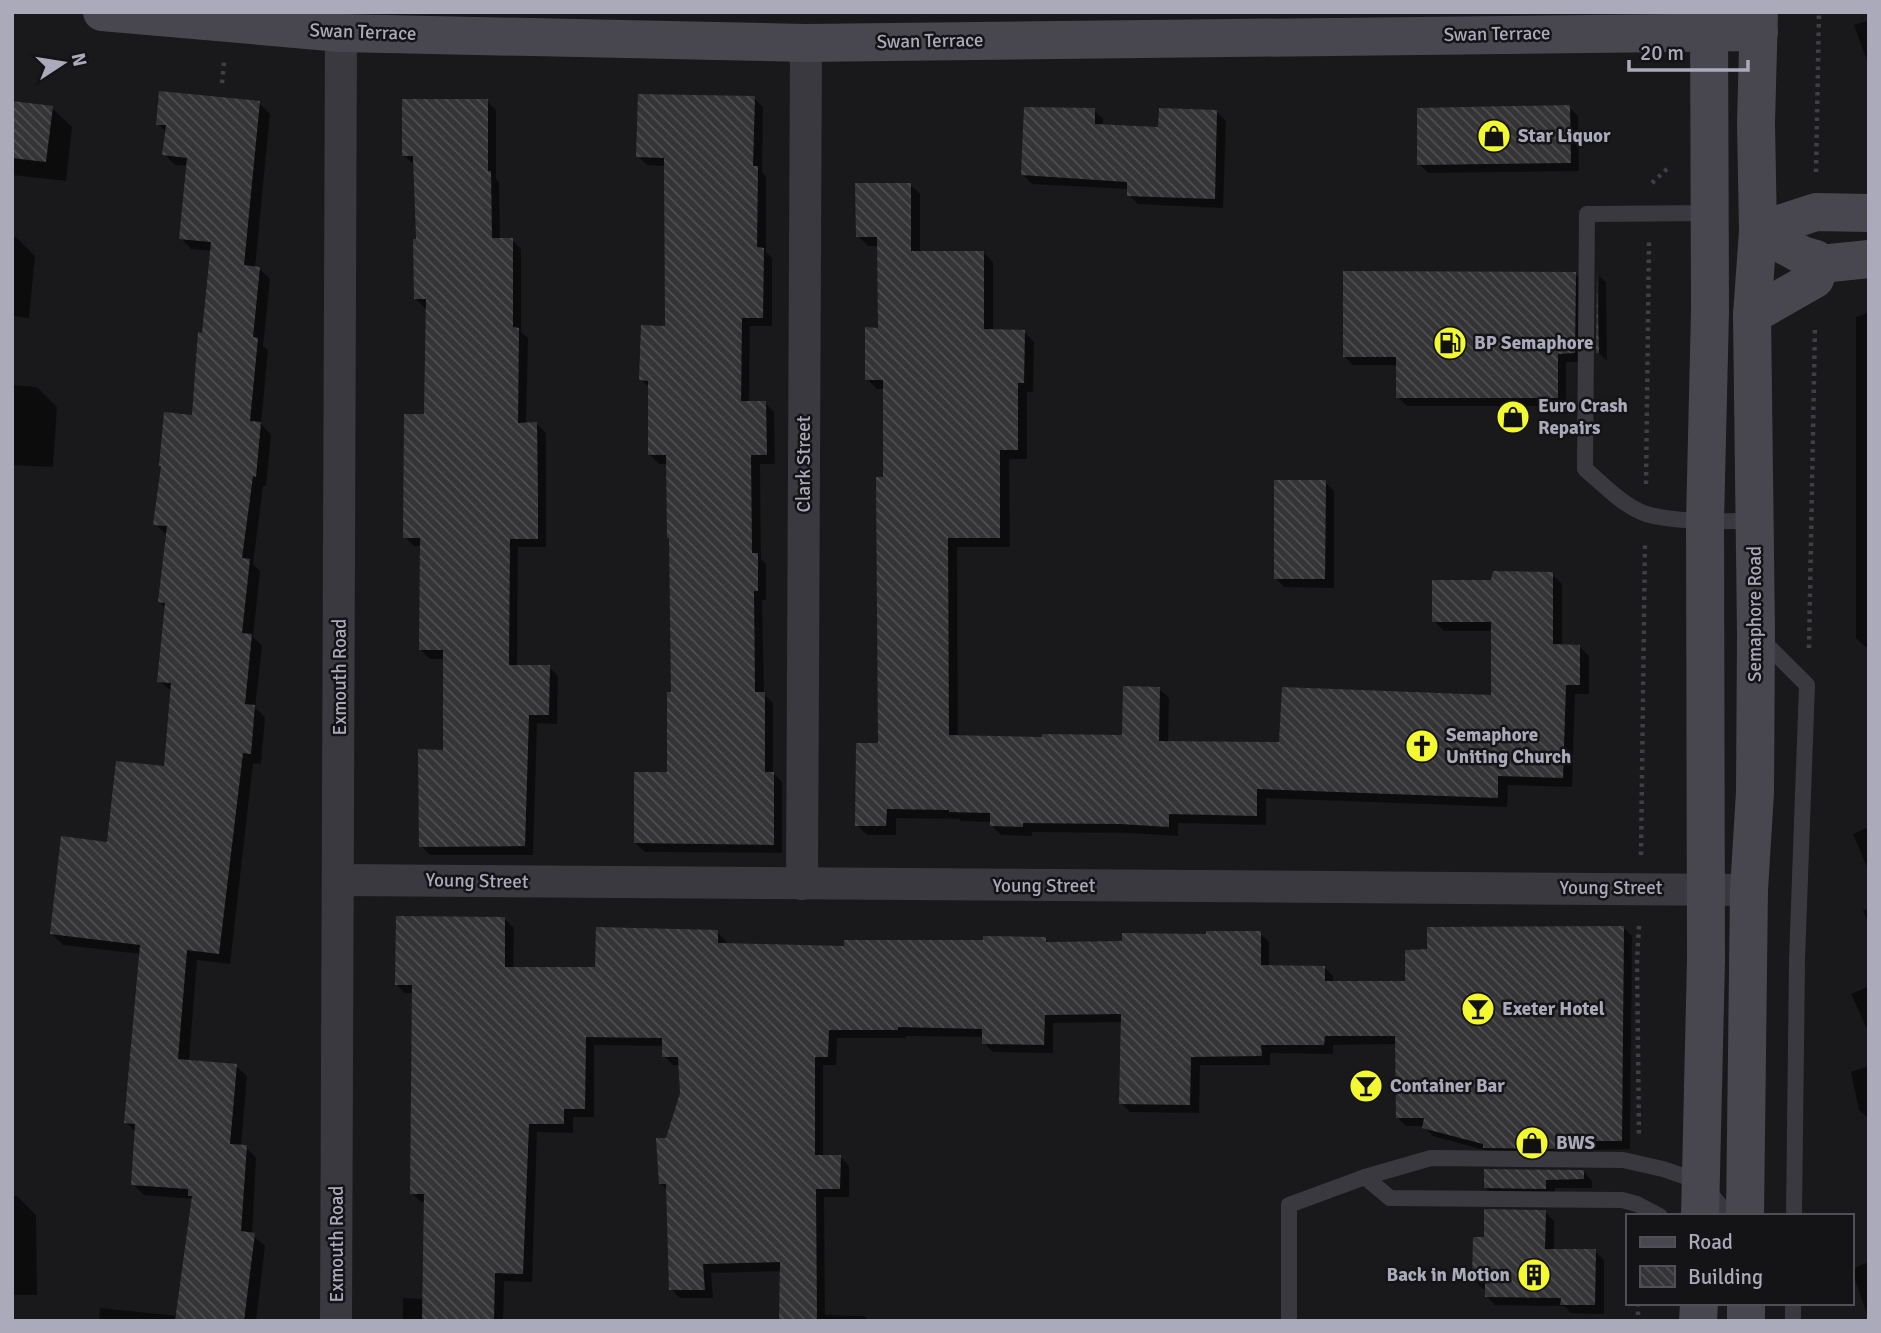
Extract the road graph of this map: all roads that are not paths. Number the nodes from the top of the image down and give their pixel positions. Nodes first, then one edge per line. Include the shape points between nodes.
1 (102, 12) edge
2 (1709, 22) edge
3 (1759, 22) edge
4 (338, 23) edge
5 (806, 43) junction
6 (1710, 153) junction
7 (1869, 213) edge
8 (1710, 214) junction
9 (1758, 231) junction
10 (1869, 259) edge
11 (1818, 272) junction
12 (1710, 312) junction
13 (1752, 315) junction
14 (1755, 521) junction
15 (1705, 522) junction
16 (1756, 634) junction
17 (339, 880) junction
18 (802, 884) junction
19 (1704, 888) junction
20 (1749, 890) junction
21 (1365, 1177) junction
22 (1700, 1199) edge
23 (1657, 1214) edge
24 (1726, 1214) edge
25 (1745, 1214) edge
26 (1794, 1214) edge
27 (336, 1321) edge
28 (1289, 1321) edge

1 - 4 main road, Swan Terrace
2 - 3 main road, Swan Terrace
2 - 5 main road, Swan Terrace
2 - 6 main road
3 - 9 main road, Semaphore Road
4 - 5 main road, Swan Terrace
4 - 17 street, Exmouth Road
5 - 18 street, Clark Street
6 - 8 main road
6 - 9 main road
7 - 9 main road via 1816,212
8 - 12 main road
8 - 15 lane via 1587,214 1585,469 1623,501 1646,513
9 - 11 main road via 1816,259
9 - 12 main road
9 - 13 main road, Semaphore Road
10 - 11 main road
11 - 13 main road
12 - 15 main road
13 - 14 main road, Semaphore Road
14 - 15 lane
14 - 16 main road, Semaphore Road
15 - 19 main road
16 - 20 main road, Semaphore Road
16 - 26 lane via 1807,685
17 - 18 street, Young Street
17 - 27 street, Exmouth Road
18 - 19 street, Young Street
19 - 20 street, Young Street
19 - 22 main road
20 - 25 main road, Semaphore Road
21 - 22 lane via 1431,1158 1639,1162
21 - 23 lane via 1390,1198 1622,1200
21 - 28 lane via 1289,1205
22 - 24 lane

